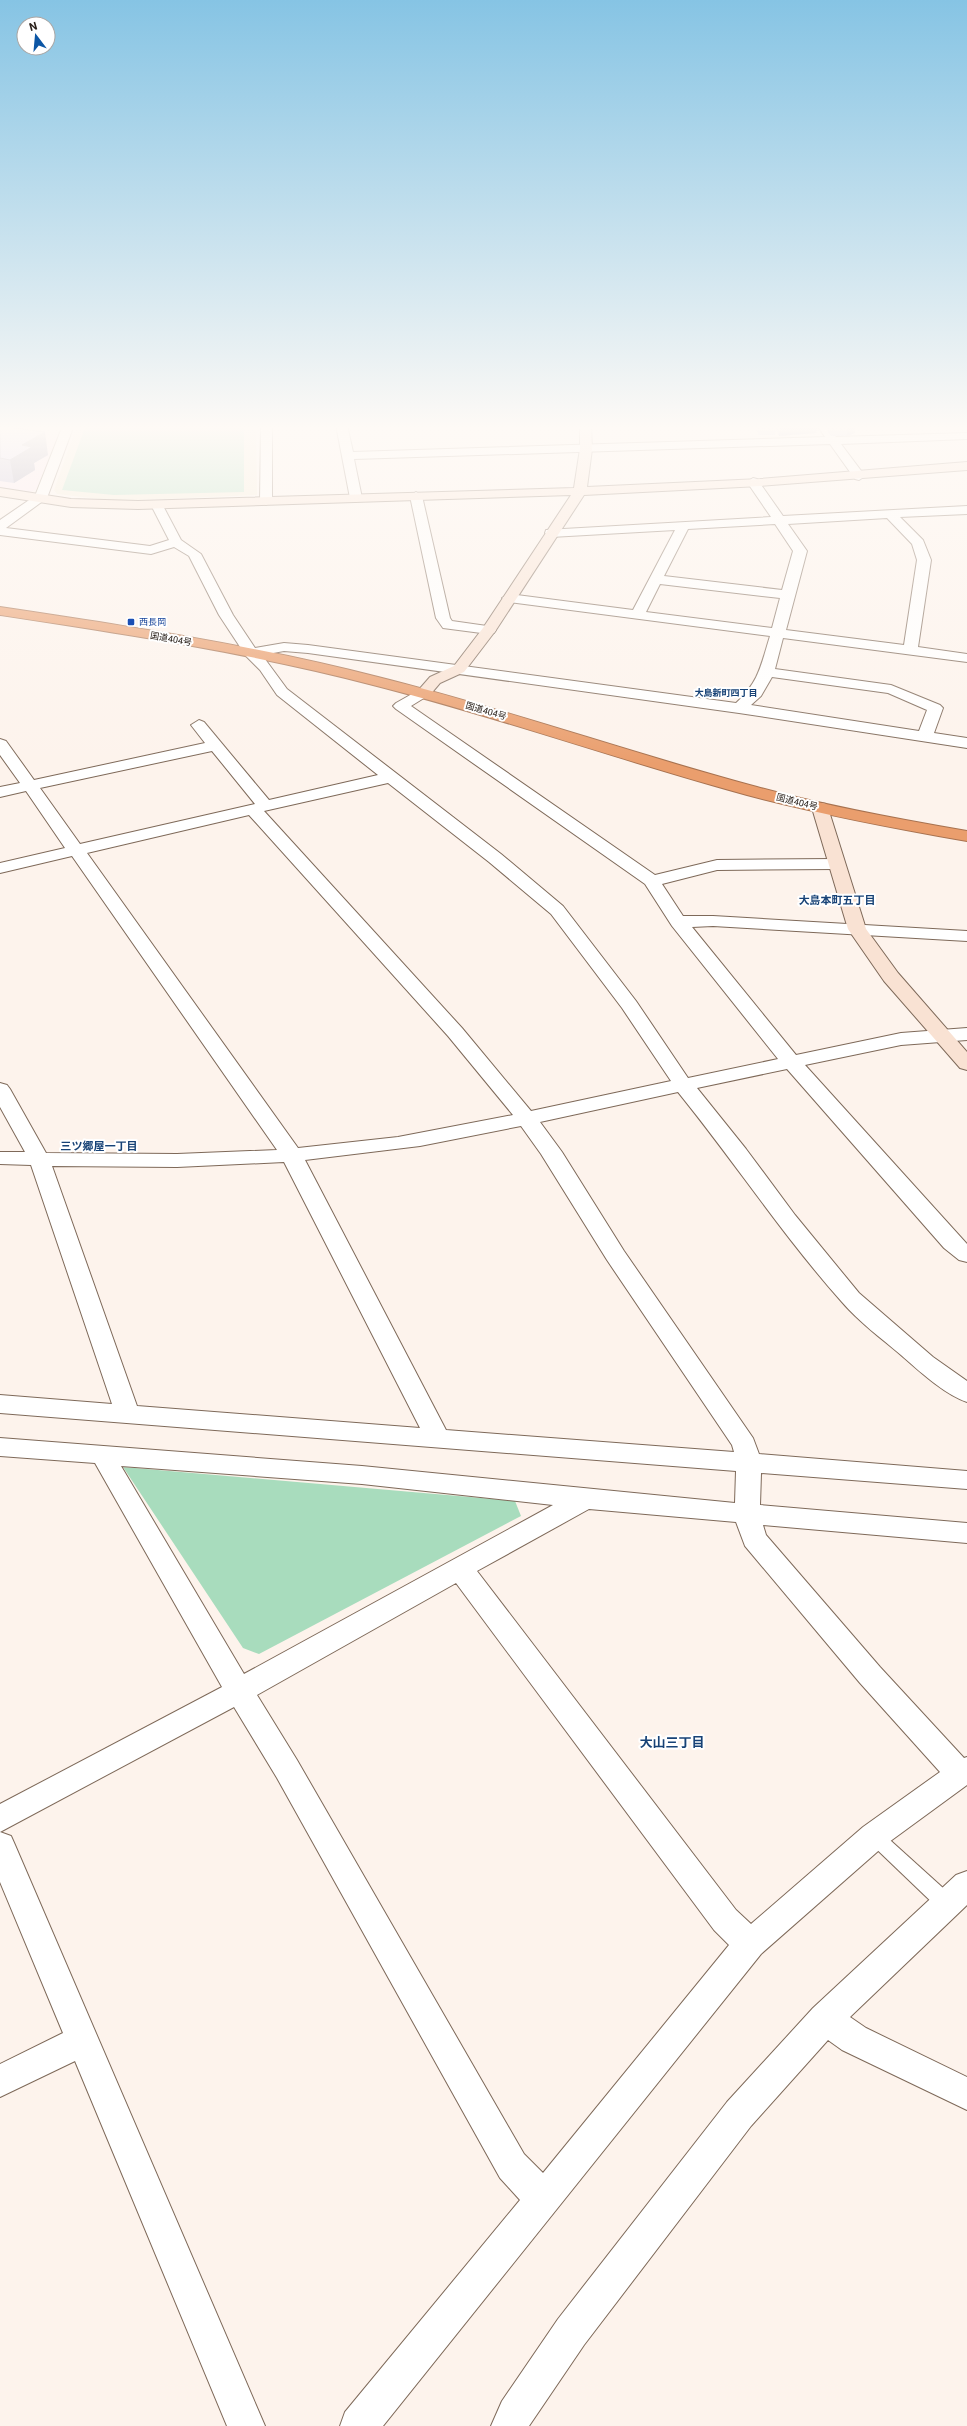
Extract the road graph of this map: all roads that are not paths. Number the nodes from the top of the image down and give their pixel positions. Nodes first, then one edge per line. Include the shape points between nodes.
1 (57, 538) edge
2 (174, 538) edge
3 (425, 538) edge
4 (548, 538) edge
5 (677, 538) edge
6 (791, 538) edge
7 (913, 538) edge
8 (176, 542) junction
9 (656, 579) junction
10 (788, 595) junction
11 (509, 598) junction
12 (0, 611) edge
13 (637, 615) junction
14 (489, 630) junction
15 (778, 633) junction
16 (910, 651) junction
17 (251, 653) junction
18 (967, 658) edge
19 (459, 669) junction
20 (767, 672) junction
21 (424, 693) junction
22 (739, 708) junction
23 (199, 725) dead end
24 (924, 738) junction
25 (967, 743) edge
26 (0, 744) edge
27 (214, 746) junction
28 (391, 777) junction
29 (30, 786) junction
30 (0, 792) edge
31 (259, 808) junction
32 (820, 808) junction
33 (967, 836) edge
34 (77, 851) junction
35 (836, 864) junction
36 (0, 868) edge
37 (652, 881) junction
38 (678, 922) junction
39 (857, 929) junction
40 (967, 936) edge
41 (938, 1034) junction
42 (967, 1034) edge
43 (791, 1062) junction
44 (967, 1064) edge
45 (682, 1083) junction
46 (0, 1089) edge
47 (527, 1118) junction
48 (291, 1154) junction
49 (0, 1158) edge
50 (39, 1159) junction
51 (967, 1255) edge
52 (967, 1392) edge
53 (0, 1404) edge
54 (128, 1415) junction
55 (438, 1439) junction
56 (0, 1447) edge
57 (102, 1454) junction
58 (749, 1464) junction
59 (967, 1480) edge
60 (585, 1499) junction
61 (747, 1514) junction
62 (967, 1533) edge
63 (460, 1568) junction
64 (239, 1690) junction
65 (964, 1771) edge
66 (0, 1819) edge
67 (874, 1836) junction
68 (0, 1845) edge
69 (956, 1894) edge
70 (750, 1944) junction
71 (825, 2019) junction
72 (84, 2040) junction
73 (0, 2081) edge
74 (967, 2094) edge
75 (542, 2198) junction
76 (246, 2426) edge
77 (359, 2426) edge
78 (510, 2426) edge

1 - 8 street via 151,550
2 - 8 street
3 - 14 street via 443,618 448,625
4 - 11 street
5 - 9 street
6 - 10 street via 800,551
7 - 16 street via 918,543 924,560
8 - 17 street via 194,554 226,615
9 - 10 street
9 - 13 street
10 - 15 street
11 - 13 street
11 - 14 street
12 - 17 highway, 国道404号
13 - 15 street
14 - 19 street
15 - 16 street
15 - 20 street
16 - 18 street
17 - 19 street via 284,647 308,648
17 - 21 highway, 国道404号
17 - 28 street via 265,667 282,692
19 - 21 street via 435,680
19 - 22 street
20 - 22 street via 756,693
20 - 24 street via 892,690 934,708
21 - 32 highway, 国道404号 via 751,791
21 - 37 street via 401,706
22 - 24 street
23 - 27 street
24 - 25 street
26 - 29 street
27 - 29 street
27 - 31 street
28 - 31 street
28 - 45 street via 536,890 557,910 629,1005
29 - 30 street
29 - 34 street
31 - 34 street
31 - 47 street
32 - 33 highway, 国道404号 via 902,826
32 - 35 street
34 - 36 street
34 - 48 street
35 - 37 street via 717,865
35 - 39 street
37 - 38 street
38 - 39 street via 713,921
38 - 43 street
39 - 40 street
39 - 41 street via 891,977
41 - 42 street
41 - 43 street via 915,1036
41 - 44 street
43 - 45 street
43 - 51 street via 952,1243
45 - 47 street
45 - 52 street via 740,1154 786,1220 851,1298 926,1363
46 - 50 street
47 - 48 street via 424,1139 354,1149
47 - 58 street via 616,1255 721,1407 744,1444
48 - 50 street via 222,1159 122,1161
48 - 55 street
49 - 50 street
50 - 54 street
53 - 54 street
54 - 55 street
55 - 58 street
56 - 57 street
57 - 60 street via 362,1475
57 - 64 street
58 - 59 street
58 - 61 street
60 - 61 street
60 - 63 street
61 - 62 street
61 - 65 street via 754,1540 774,1564
63 - 64 street
63 - 70 street via 725,1920
64 - 66 street
64 - 75 street via 287,1769 512,2166
65 - 67 street
67 - 69 lane
67 - 70 street
68 - 72 street
69 - 71 street
70 - 75 street
71 - 74 street via 854,2039
71 - 78 street via 739,2114 571,2332 515,2414
72 - 73 street
72 - 76 street
75 - 77 street

